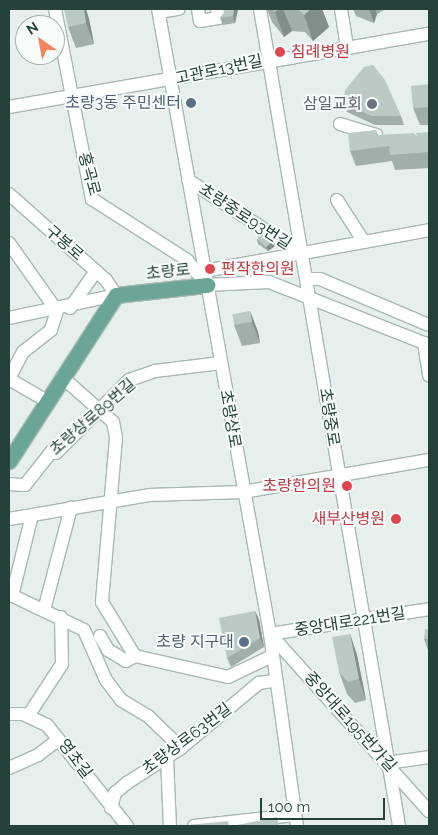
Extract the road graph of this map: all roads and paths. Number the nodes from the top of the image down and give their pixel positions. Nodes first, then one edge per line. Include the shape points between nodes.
1 (55, 9) edge
2 (179, 9) edge
3 (198, 9) edge
4 (217, 9) edge
5 (260, 9) edge
6 (341, 9) edge
7 (158, 10) edge
8 (429, 34) edge
9 (347, 47) junction
10 (268, 60) junction
11 (171, 80) junction
12 (71, 98) junction
13 (9, 107) edge
14 (340, 124) dead end
15 (391, 135) edge
16 (188, 180) junction
17 (9, 194) edge
18 (337, 200) dead end
19 (429, 230) edge
20 (364, 242) junction
21 (9, 243) edge
22 (301, 253) junction
23 (96, 271) junction
24 (206, 278) junction
25 (307, 279) junction
26 (116, 295) junction
27 (310, 296) junction
28 (70, 308) junction
29 (57, 311) junction
30 (9, 318) edge
31 (429, 325) edge
32 (427, 344) edge
33 (220, 363) junction
34 (429, 376) edge
35 (62, 377) junction
36 (9, 378) edge
37 (47, 401) junction
38 (100, 407) junction
39 (429, 460) edge
40 (9, 461) edge
41 (338, 476) junction
42 (9, 484) edge
43 (243, 492) junction
44 (109, 503) junction
45 (71, 508) junction
46 (32, 514) junction
47 (9, 519) edge
48 (10, 595) edge
49 (429, 609) edge
50 (44, 610) junction
51 (61, 617) junction
52 (363, 621) junction
53 (270, 634) junction
54 (100, 636) dead end
55 (135, 656) junction
56 (272, 656) junction
57 (274, 682) junction
58 (9, 714) edge
59 (28, 716) junction
60 (59, 739) junction
61 (181, 748) junction
62 (429, 757) edge
63 (167, 758) junction
64 (387, 763) junction
65 (9, 768) edge
66 (111, 808) junction
67 (429, 811) edge
68 (296, 820) edge
69 (126, 826) edge
70 (170, 826) edge
71 (194, 826) edge
72 (399, 826) edge

1 - 12 street, 홍곡로
2 - 7 street, 초량상로
3 - 4 street via 200,21 219,18
5 - 10 street, 초량중로
6 - 9 street
7 - 11 street, 초량상로
8 - 9 street, 고관로13번길
9 - 10 street, 고관로13번길
10 - 11 street, 고관로13번길
10 - 22 street, 초량중로
11 - 12 street, 고관로13번길
11 - 16 street, 초량상로
12 - 13 street, 고관로13번길
12 - 24 street, 홍곡로 via 92,200 187,260
14 - 15 street via 372,135
16 - 22 street, 초량중로93번길
16 - 24 street, 초량상로
17 - 23 street, 구봉로
18 - 20 street
19 - 20 street
20 - 22 street
21 - 29 street
22 - 24 street
22 - 25 street, 초량중로
23 - 26 street, 구봉로
23 - 28 street
24 - 26 main road, 초량로
24 - 27 street, 초량로 via 269,282
24 - 33 street, 초량상로
25 - 27 street, 초량중로
25 - 31 street via 320,278
26 - 28 street
26 - 35 main road
27 - 32 street, 초량로
27 - 41 street, 초량중로
28 - 29 street
29 - 30 street
29 - 36 street via 50,330 23,352
32 - 34 street
33 - 38 street, 초량상로89번길 via 155,372 129,380
33 - 43 street, 초량상로
35 - 37 main road
35 - 38 street
36 - 37 street
37 - 40 main road
38 - 42 street, 초량상로89번길 via 56,453 52,451 25,485
38 - 44 street via 113,422 116,438
39 - 41 street
41 - 43 street
41 - 52 street, 초량중로
43 - 44 street via 150,495
43 - 53 street, 초량상로
44 - 45 street
44 - 55 street via 102,602
45 - 46 street
45 - 50 street
46 - 47 street
46 - 48 street
48 - 50 street
49 - 52 street, 중앙대로221번길
50 - 51 street
51 - 59 street via 62,664
51 - 61 street via 84,630 106,680 121,700 148,716
52 - 53 street, 중앙대로221번길
52 - 64 street, 초량중로
53 - 56 street, 초량상로
53 - 64 street, 중앙대로195번가길
54 - 55 street via 108,650 126,661
55 - 56 street via 228,677
56 - 57 street, 초량상로
57 - 61 street, 초량상로63번길 via 259,683
57 - 68 street, 초량상로
58 - 59 street, 영초길
59 - 60 street, 영초길 via 48,725
60 - 65 street via 38,755
60 - 66 street, 영초길
61 - 63 street, 초량상로63번길
62 - 64 street
63 - 66 street, 초량상로63번길 via 115,794
63 - 70 street
64 - 67 street, 중앙대로195번가길
64 - 72 street, 초량중로
66 - 69 street, 영초길
68 - 71 street

